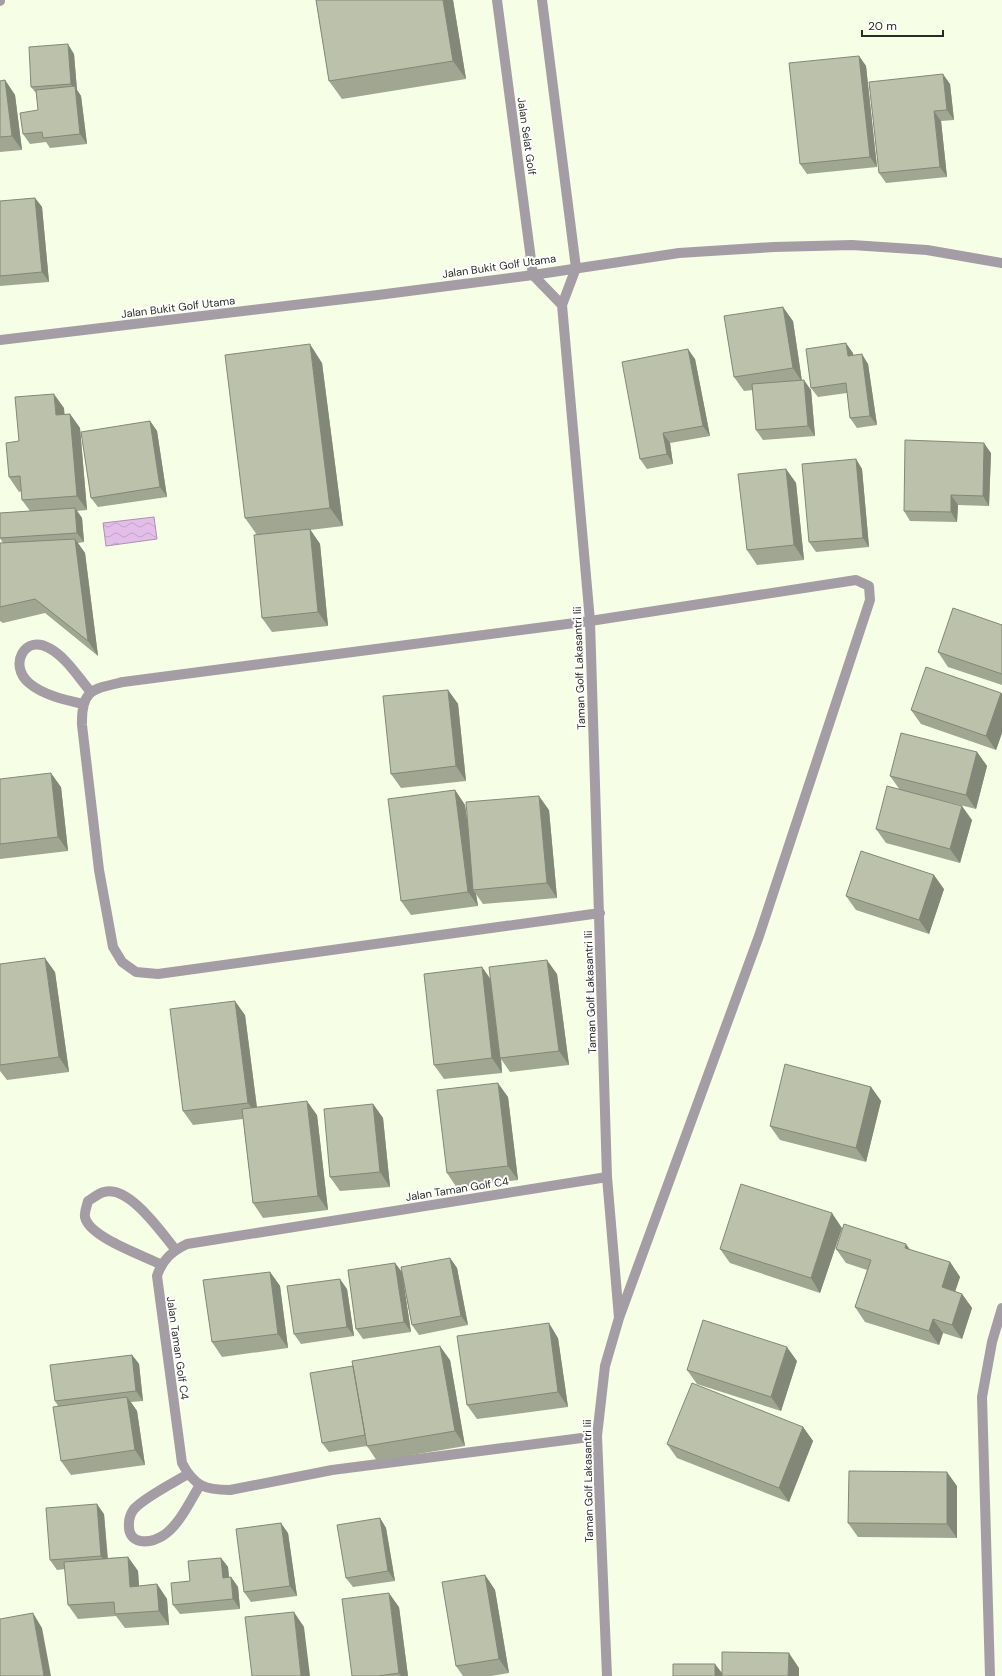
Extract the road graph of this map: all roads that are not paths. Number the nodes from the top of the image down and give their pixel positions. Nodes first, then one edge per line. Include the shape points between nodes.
1 (497, 0) edge
2 (542, 0) edge
3 (1002, 263) edge
4 (576, 268) junction
5 (533, 275) junction
6 (562, 305) junction
7 (0, 340) edge
8 (590, 621) junction
9 (91, 692) junction
10 (83, 704) junction
11 (600, 913) junction
12 (607, 1177) junction
13 (175, 1249) junction
14 (160, 1264) junction
15 (1002, 1308) edge
16 (619, 1318) junction
17 (597, 1436) junction
18 (188, 1474) junction
19 (200, 1486) junction
20 (607, 1676) edge
21 (990, 1676) edge

1 - 5 street, Jalan Selat Golf
2 - 4 street
3 - 4 street, Jalan Bukit Golf Utama via 927,250 852,245 679,253
4 - 5 street, Jalan Bukit Golf Utama
4 - 6 street, Taman Golf Lakasantri Iii
5 - 6 street
5 - 7 street, Jalan Bukit Golf Utama
6 - 8 street, Taman Golf Lakasantri Iii
8 - 9 street via 123,682
8 - 11 street, Taman Golf Lakasantri Iii
8 - 16 street via 856,580 869,586 870,600 759,936
9 - 10 street
9 - 10 street via 62,658 47,647 40,644 23,651 18,661 29,683 62,699
10 - 11 street via 82,725 99,870 113,947 122,962 136,972 158,974
11 - 12 street, Taman Golf Lakasantri Iii
12 - 13 street, Jalan Taman Golf C4 via 187,1244
12 - 16 street, Taman Golf Lakasantri Iii
13 - 14 street, Jalan Taman Golf C4
13 - 14 street via 150,1218 117,1191 104,1192 88,1201 85,1216 89,1227 100,1236
14 - 18 street, Jalan Taman Golf C4 via 157,1276 158,1290 182,1463
15 - 21 street via 992,1342 982,1397
16 - 17 street, Taman Golf Lakasantri Iii via 605,1366
17 - 19 street via 332,1470 230,1490
17 - 20 street, Taman Golf Lakasantri Iii
18 - 19 street, Jalan Taman Golf C4
18 - 19 street via 134,1510 129,1519 128,1530 131,1536 144,1541 165,1534 178,1520

